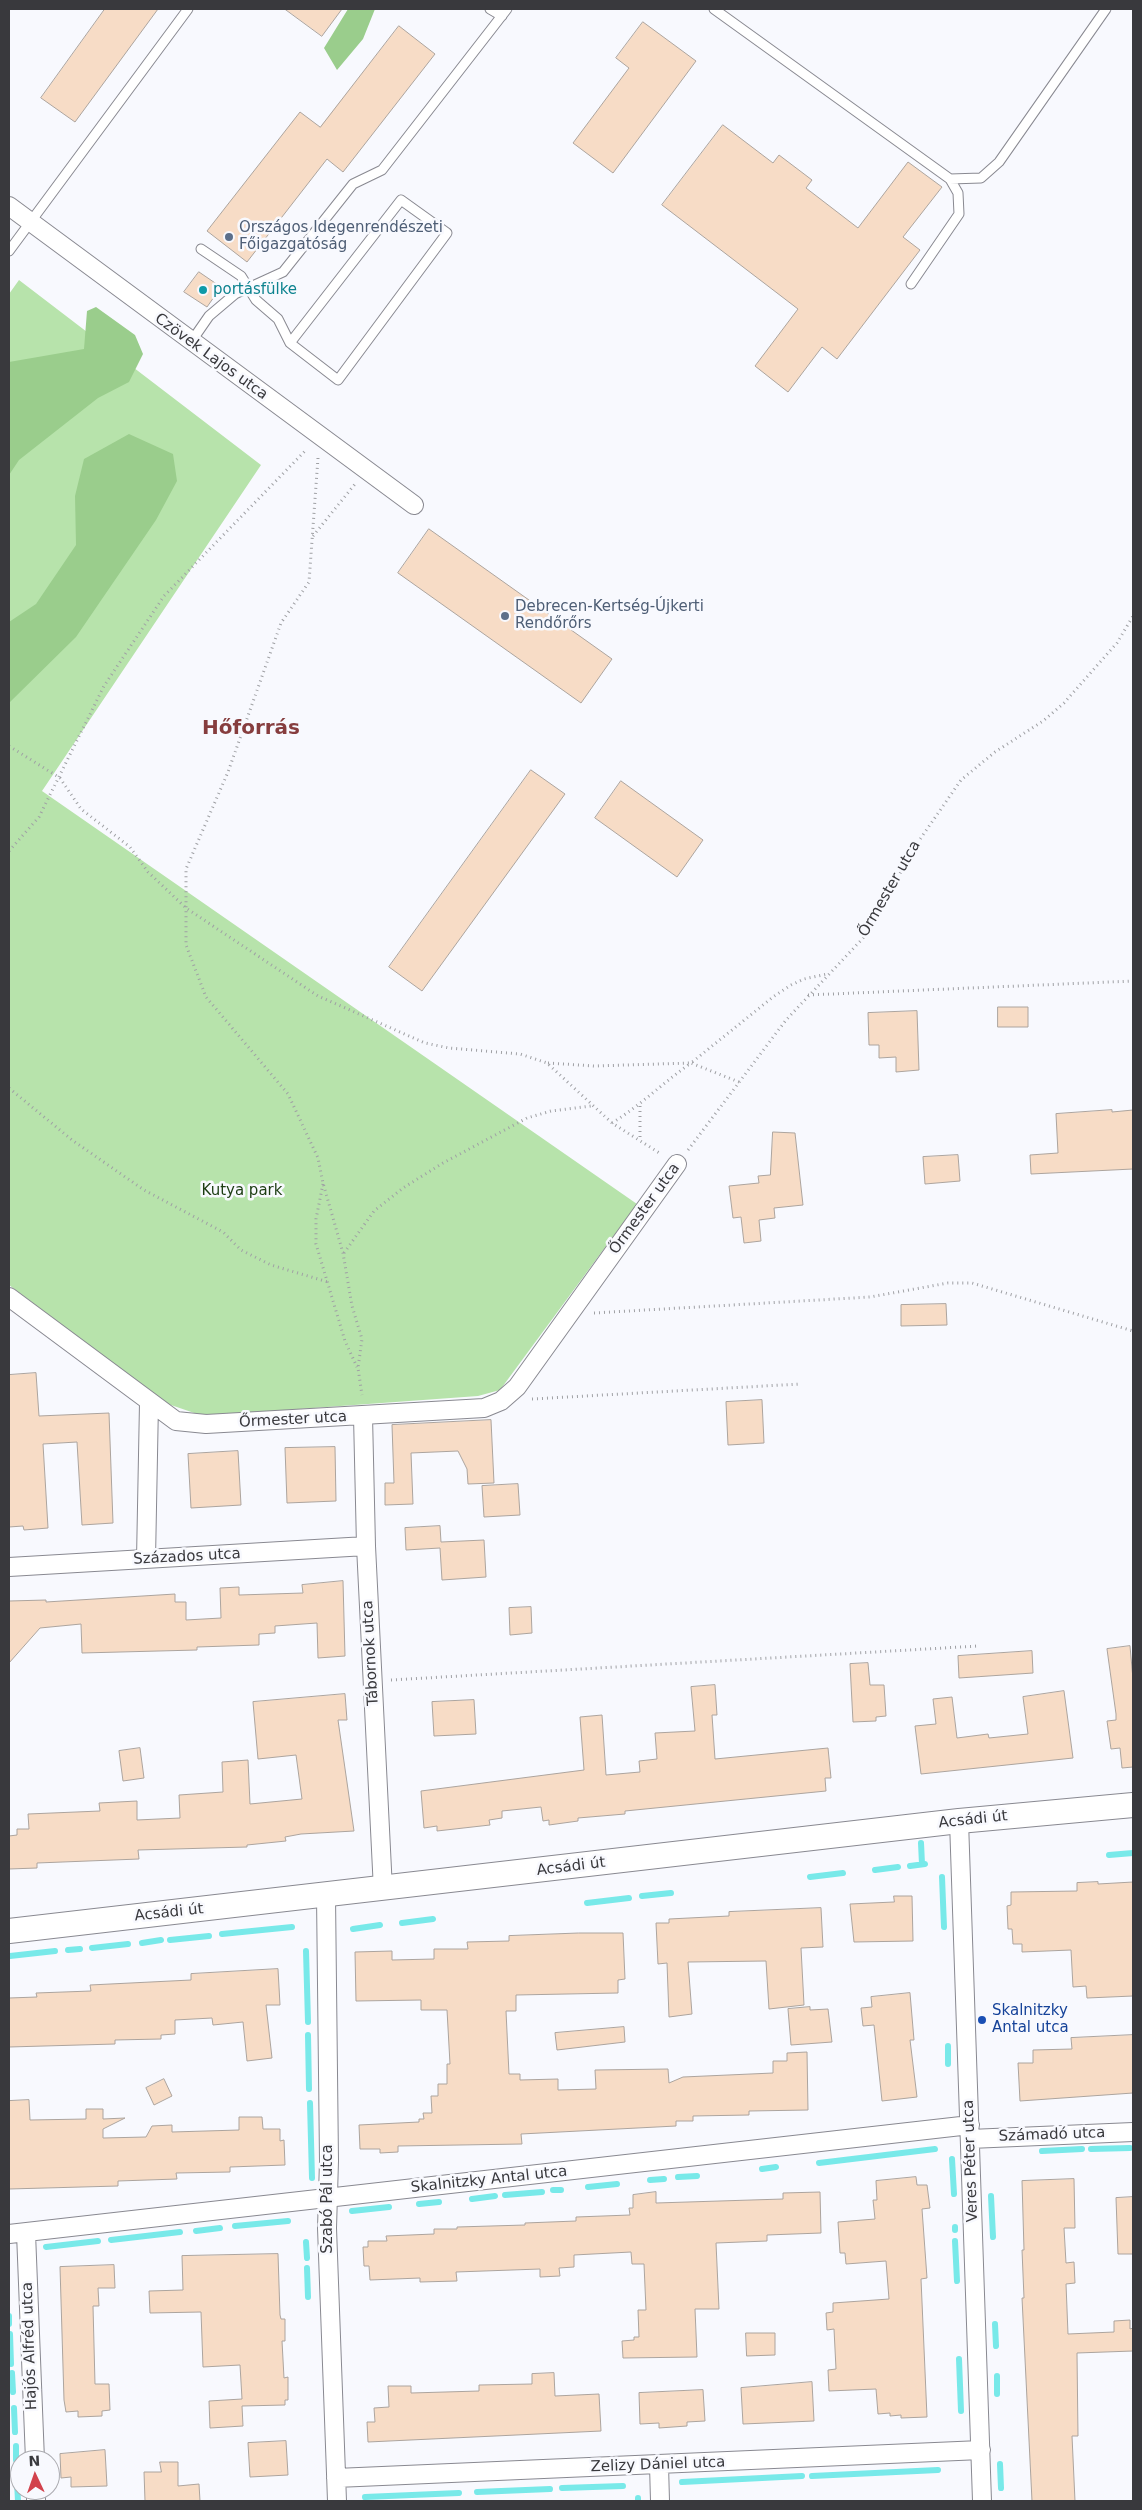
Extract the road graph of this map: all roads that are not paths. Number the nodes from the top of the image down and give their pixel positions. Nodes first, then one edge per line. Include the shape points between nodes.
1 (188, 9) edge
2 (490, 9) edge
3 (714, 9) edge
4 (1106, 9) edge
5 (505, 13) edge
6 (950, 179) junction
7 (9, 206) edge
8 (30, 222) junction
9 (201, 249) dead end
10 (9, 252) edge
11 (911, 284) dead end
12 (248, 288) junction
13 (190, 342) junction
14 (290, 343) junction
15 (414, 506) dead end
16 (677, 1164) road end
17 (9, 1297) edge
18 (149, 1403) junction
19 (363, 1416) junction
20 (366, 1546) junction
21 (146, 1559) junction
22 (9, 1567) edge
23 (1133, 1805) edge
24 (959, 1822) junction
25 (383, 1890) junction
26 (326, 1896) junction
27 (9, 1932) edge
28 (970, 2132) junction
29 (1133, 2132) edge
30 (328, 2198) junction
31 (17, 2233) edge
32 (33, 2450) edge
33 (980, 2450) junction
34 (659, 2465) junction
35 (336, 2478) junction
36 (337, 2501) edge
37 (660, 2501) edge
38 (982, 2501) edge

1 - 8 lane
2 - 5 lane
3 - 6 lane
4 - 6 lane via 999,162 981,178
5 - 12 lane via 382,170 353,184 283,272
6 - 11 lane via 958,193 959,214
7 - 8 street, Czövek Lajos utca
8 - 10 lane
8 - 13 street, Czövek Lajos utca
9 - 12 lane via 241,276
12 - 13 lane via 209,316
12 - 14 lane via 256,300 278,319
13 - 15 street, Czövek Lajos utca
14 - 14 lane via 338,380 447,232 401,200
16 - 19 street, Őrmester utca via 517,1387 501,1401 484,1408
17 - 18 street, Őrmester utca
18 - 19 street, Őrmester utca via 176,1421 191,1424
18 - 21 street
19 - 20 street, Tábornok utca
20 - 21 street, Százados utca
20 - 25 street, Tábornok utca
21 - 22 street, Százados utca
23 - 24 main road, Acsádi út
24 - 25 main road, Acsádi út
24 - 28 street, Veres Péter utca
25 - 26 main road, Acsádi út
26 - 27 main road, Acsádi út
26 - 30 street, Szabó Pál utca
28 - 29 street, Számadó utca
28 - 30 street, Skalnitzky Antal utca
28 - 33 street, Veres Péter utca
30 - 31 street, Skalnitzky Antal utca
30 - 35 street, Szabó Pál utca
31 - 32 street, Hajós Alfréd utca
33 - 34 street, Zelizy Dániel utca
33 - 38 street, Veres Péter utca
34 - 35 street, Zelizy Dániel utca
34 - 37 street
35 - 36 street, Szabó Pál utca

